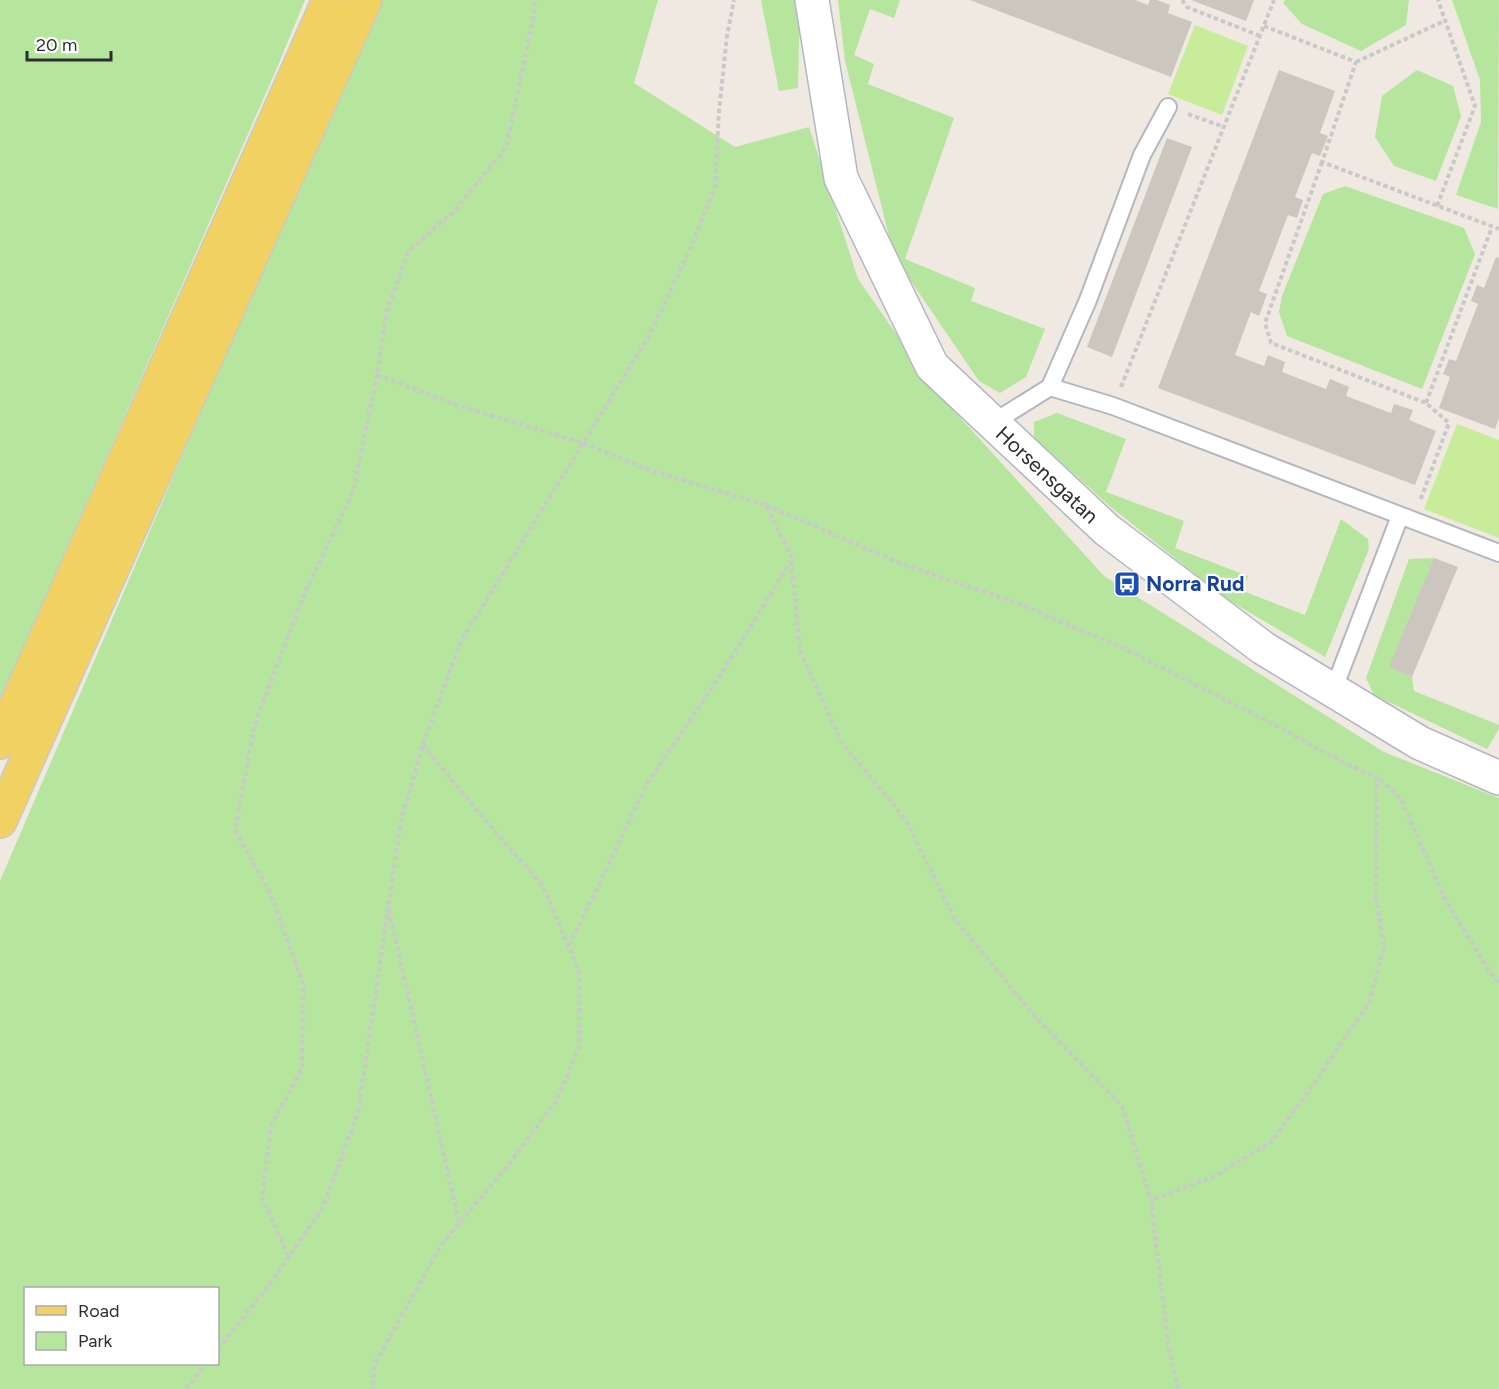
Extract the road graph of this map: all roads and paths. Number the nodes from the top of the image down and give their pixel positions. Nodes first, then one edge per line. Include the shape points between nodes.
1 (329, 0) edge
2 (365, 0) edge
3 (535, 0) edge
4 (734, 0) edge
5 (812, 0) edge
6 (1182, 0) edge
7 (1274, 0) edge
8 (1438, 0) edge
9 (1444, 21) junction
10 (1264, 26) junction
11 (1260, 36) junction
12 (1356, 62) junction
13 (1167, 106) joint
14 (1224, 127) junction
15 (1322, 162) junction
16 (1437, 206) junction
17 (1492, 227) junction
18 (1499, 229) edge
19 (377, 375) junction
20 (1050, 387) junction
21 (1426, 404) junction
22 (1113, 406) junction
23 (991, 424) junction
24 (584, 443) junction
25 (766, 505) junction
26 (1406, 518) junction
27 (1499, 554) edge
28 (792, 560) junction
29 (1333, 691) junction
30 (0, 742) edge
31 (423, 744) junction
32 (1377, 777) junction
33 (1499, 778) edge
34 (0, 821) edge
35 (389, 908) junction
36 (569, 947) junction
37 (1499, 983) edge
38 (1151, 1200) junction
39 (459, 1223) junction
40 (288, 1257) junction
41 (219, 1348) edge
42 (205, 1365) edge
43 (186, 1389) edge
44 (373, 1389) edge
45 (1178, 1389) edge

1 - 30 main road
2 - 34 main road
3 - 19 path via 506,148 454,211 408,252 387,310
4 - 24 path via 719,111 715,187 649,336
5 - 23 street, Horsensgatan via 841,178 932,366
6 - 11 path via 1187,7
7 - 10 path
8 - 9 path
9 - 12 path
9 - 16 path via 1475,106
10 - 11 path
10 - 12 path
11 - 14 path
12 - 15 path
13 - 14 path
13 - 20 lane via 1142,155 1088,300
14 - 22 path
15 - 16 path
15 - 21 path via 1265,323 1270,343
16 - 17 path
17 - 18 path
17 - 21 path
19 - 24 path via 457,405
19 - 40 path via 353,492 305,592 255,723 235,830 271,895 303,984 303,1069 272,1125 262,1197
20 - 22 lane
20 - 23 lane
21 - 26 path via 1449,423
22 - 26 lane
23 - 29 street, Horsensgatan via 1107,530 1263,648
24 - 25 path via 652,471
24 - 31 path via 461,641
25 - 28 path
25 - 32 path via 902,564 1017,603 1121,647
26 - 27 lane
26 - 29 lane
28 - 36 path via 648,782
28 - 38 path via 800,651 842,743 906,820 955,919 1035,1017 1122,1106
29 - 33 street, Horsensgatan via 1420,743
31 - 35 path via 401,821
31 - 36 path via 543,886
32 - 37 path via 1401,799 1445,899
32 - 38 path via 1376,899 1384,946 1369,1003 1271,1142 1213,1177
35 - 39 path
35 - 40 path via 358,1113 322,1207
36 - 39 path via 579,970 579,1048 556,1101
38 - 45 path via 1168,1344
39 - 44 path via 441,1245 374,1365
40 - 41 path
42 - 43 path

